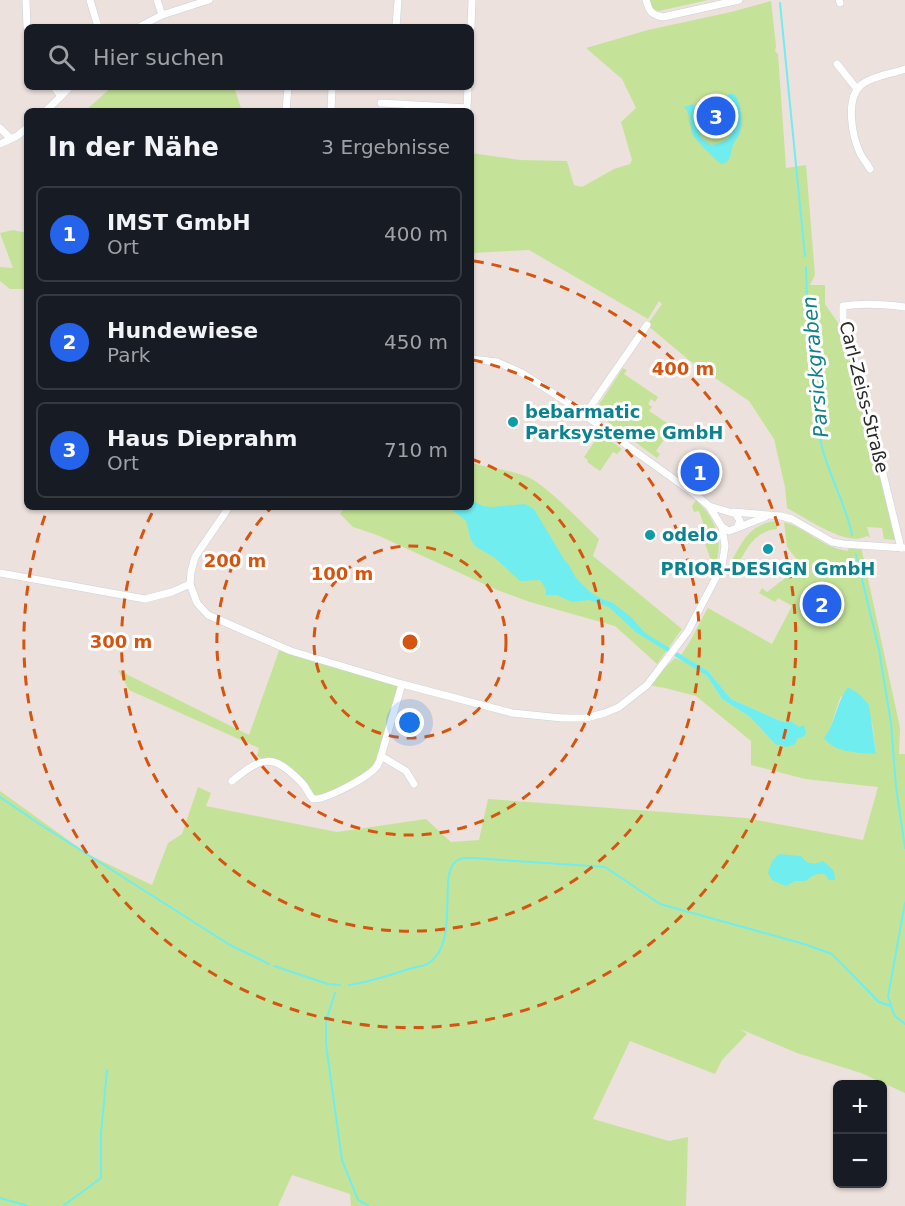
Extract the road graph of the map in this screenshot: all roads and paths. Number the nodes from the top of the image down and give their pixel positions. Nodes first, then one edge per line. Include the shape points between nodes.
1 (26, 0) edge
2 (90, 0) edge
3 (157, 0) edge
4 (209, 0) edge
5 (398, 0) edge
6 (472, 0) edge
7 (646, 0) edge
8 (739, 0) edge
9 (162, 15) junction
10 (27, 24) edge
11 (97, 24) edge
12 (145, 24) edge
13 (396, 24) edge
14 (471, 24) edge
15 (837, 64) dead end
16 (905, 69) edge
17 (857, 89) junction
18 (57, 90) edge
19 (67, 90) edge
20 (288, 90) edge
21 (332, 90) edge
22 (468, 90) edge
23 (62, 96) junction
24 (381, 103) dead end
25 (49, 108) edge
26 (286, 108) edge
27 (331, 108) edge
28 (466, 108) edge
29 (466, 108) edge
30 (0, 128) edge
31 (24, 130) edge
32 (10, 138) junction
33 (0, 144) edge
34 (870, 169) dead end
35 (905, 307) edge
36 (647, 325) dead end
37 (474, 359) edge
38 (584, 416) junction
39 (709, 506) junction
40 (227, 510) edge
41 (731, 512) junction
42 (776, 516) junction
43 (721, 524) junction
44 (736, 528) junction
45 (726, 546) junction
46 (903, 548) edge
47 (0, 573) edge
48 (190, 584) junction
49 (402, 684) junction
50 (381, 756) junction
51 (232, 781) dead end
52 (414, 784) dead end

1 - 10 street
2 - 11 street
3 - 9 street
4 - 9 street
5 - 13 street
6 - 14 street
7 - 8 street via 654,15 663,16
9 - 12 street
15 - 17 street
16 - 17 street
17 - 34 street via 852,109 855,138
18 - 23 street
19 - 23 street
20 - 26 street
21 - 27 street
22 - 29 street
23 - 25 street
24 - 28 street
30 - 32 street
31 - 32 street
32 - 33 street
35 - 46 street, Carl-Zeiss-Straße via 843,306
36 - 38 street
37 - 38 street via 510,367
38 - 39 street
39 - 41 street
39 - 43 street
40 - 48 street via 195,557
41 - 42 street
41 - 43 street via 722,515
41 - 44 street via 739,519
42 - 44 street
42 - 46 street via 792,519 832,542
43 - 44 street via 729,531
43 - 45 street
44 - 45 street
45 - 49 street via 722,566 688,631 640,692 619,707 586,718 512,713
47 - 48 street via 145,599
48 - 49 street via 197,603 208,615 291,651
49 - 50 street
50 - 51 street via 377,766 320,800 313,799 304,785 280,765 265,761 254,764
50 - 52 street via 406,771

